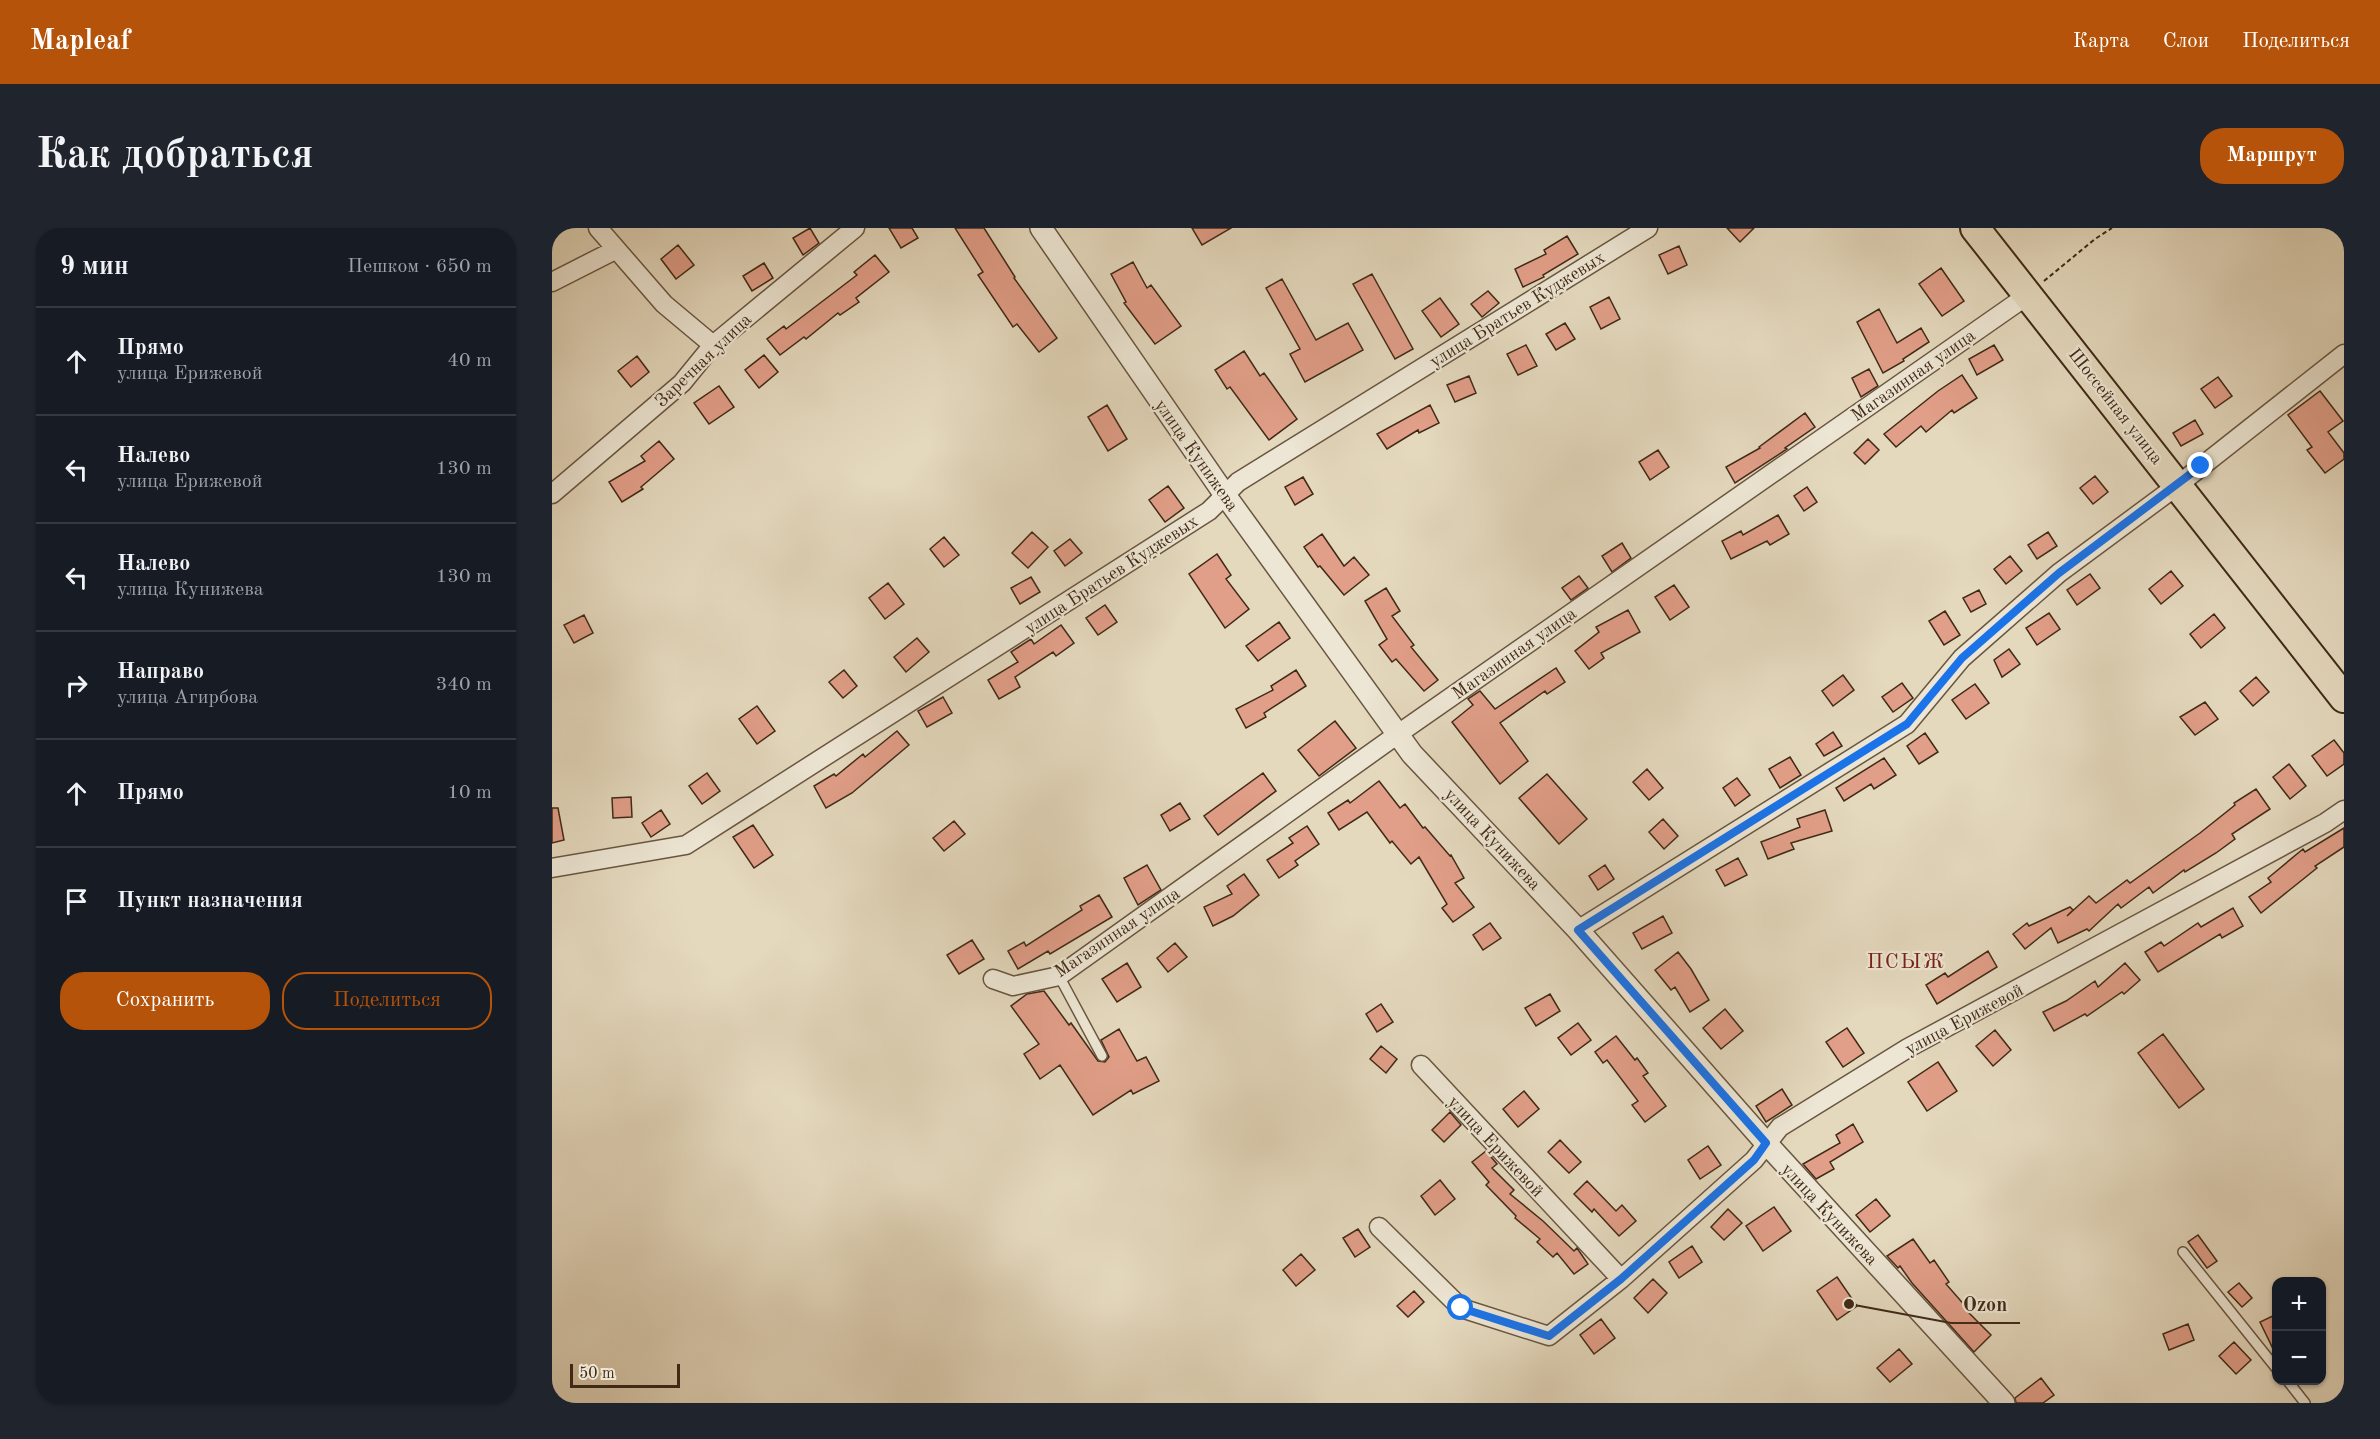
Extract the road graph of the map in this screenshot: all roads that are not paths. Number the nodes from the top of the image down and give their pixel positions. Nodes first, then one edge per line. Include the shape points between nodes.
1 (597, 228) edge
2 (855, 228) edge
3 (1041, 228) edge
4 (1648, 228) edge
5 (1975, 228) edge
6 (615, 250) junction
7 (552, 282) edge
8 (2028, 295) junction
9 (713, 345) junction
10 (2344, 354) edge
11 (2178, 485) junction
12 (552, 494) edge
13 (1225, 495) junction
14 (2344, 698) edge
15 (1398, 734) junction
16 (2344, 810) edge
17 (552, 868) edge
18 (1578, 930) junction
19 (1059, 976) junction
20 (993, 979) dead end
21 (1102, 1056) dead end
22 (1421, 1065) dead end
23 (1766, 1143) junction
24 (1379, 1227) dead end
25 (2182, 1252) dead end
26 (1621, 1279) junction
27 (2272, 1362) edge
28 (2291, 1385) edge
29 (2004, 1403) edge
30 (2305, 1403) edge

1 - 6 street
2 - 9 street, Заречная улица
3 - 13 street, улица Кунижева
4 - 13 street, улица Братьев Куджевых via 1238,482
5 - 8 highway, Шоссейная улица
6 - 7 street
6 - 9 street via 664,304
8 - 11 highway, Шоссейная улица
8 - 15 street, Магазинная улица
9 - 12 street, Заречная улица via 682,383
10 - 11 street
11 - 14 highway, Шоссейная улица
11 - 18 street via 2032,596 1962,658 1907,724
13 - 15 street, улица Кунижева
13 - 17 street, улица Братьев Куджевых via 1209,511 686,845
15 - 18 street, улица Кунижева
15 - 19 street, Магазинная улица
16 - 23 street, улица Ерижевой via 1908,1048 1780,1127
18 - 23 street, улица Кунижева
19 - 20 street, Магазинная улица via 1013,986
19 - 21 lane
22 - 26 street, улица Ерижевой
23 - 26 street, улица Ерижевой via 1754,1160
23 - 29 street, улица Кунижева
24 - 26 street, улица Ерижевой via 1461,1308 1549,1336
25 - 27 lane
28 - 30 lane

